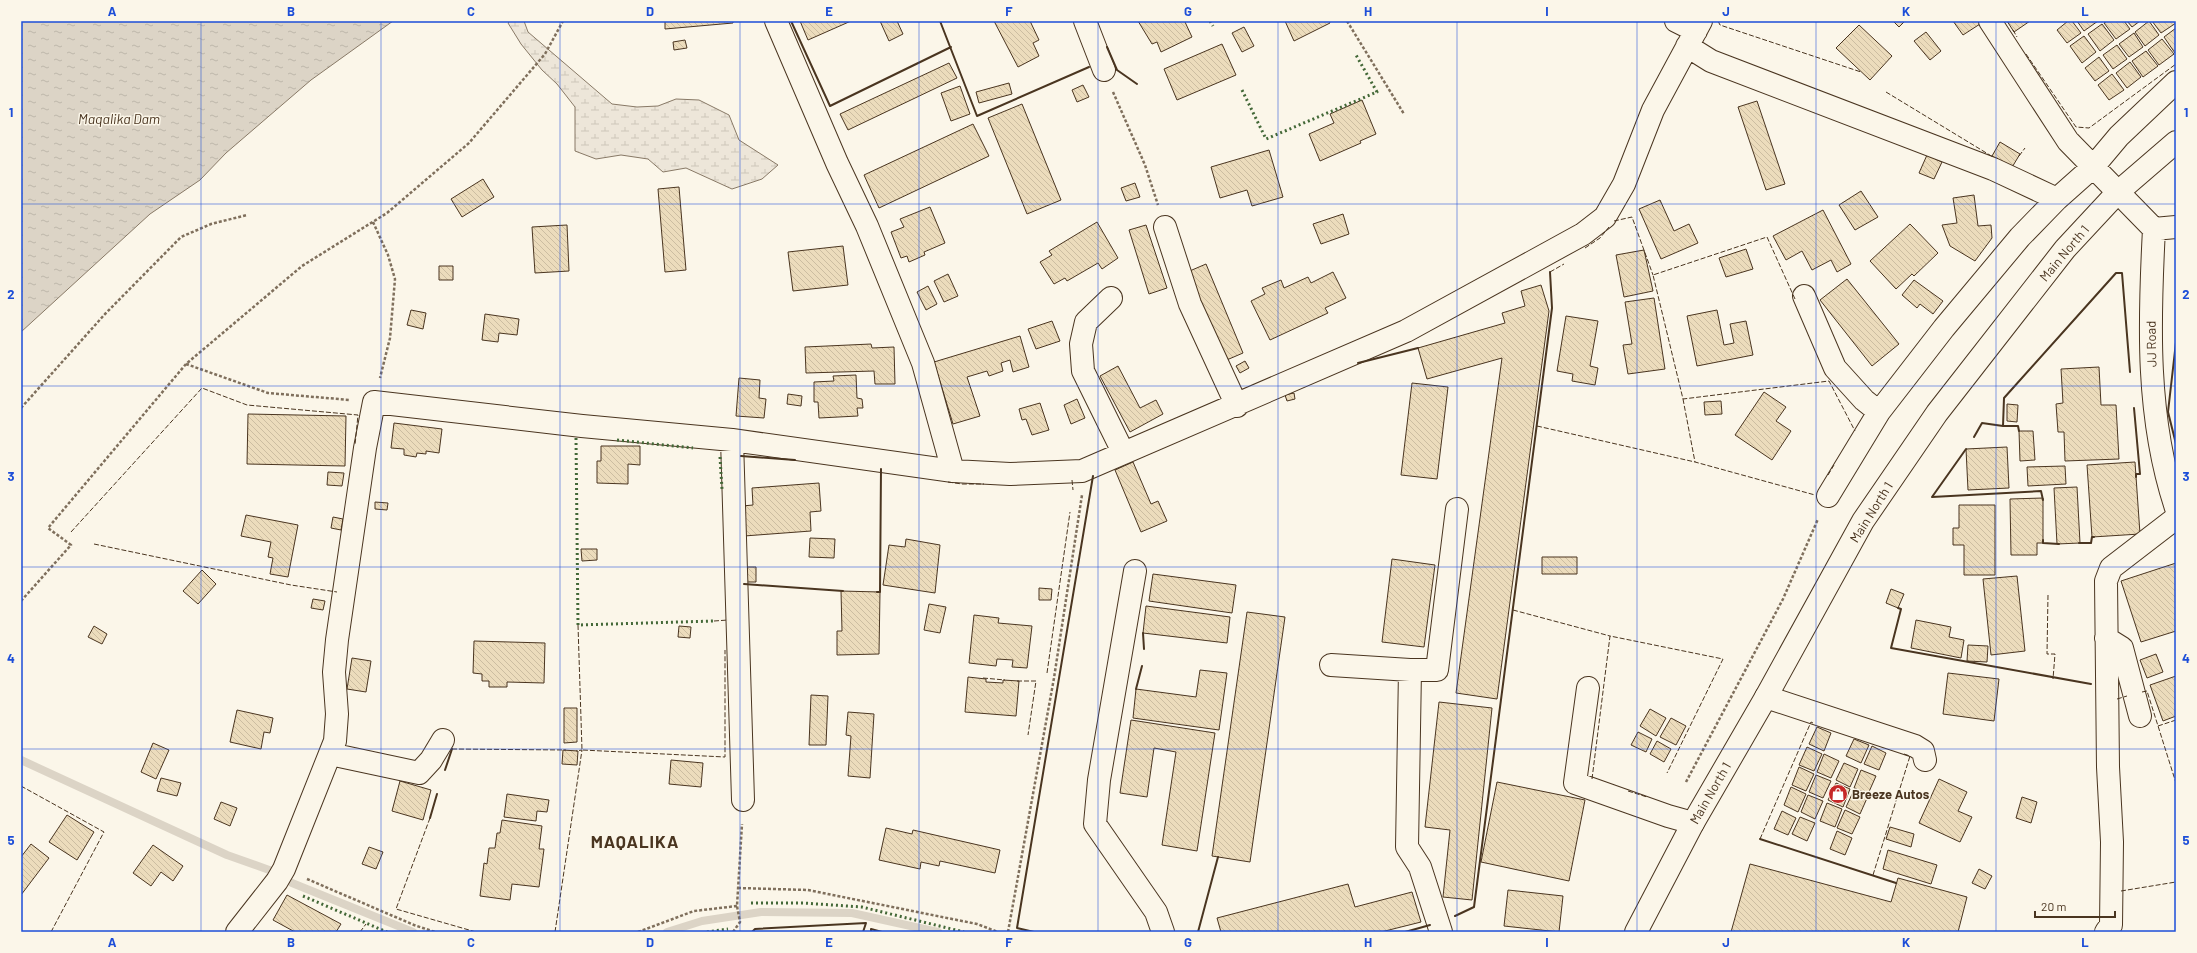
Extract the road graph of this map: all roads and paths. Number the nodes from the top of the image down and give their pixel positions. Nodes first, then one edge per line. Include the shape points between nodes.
1 (563, 21) edge
2 (776, 21) edge
3 (1085, 21) edge
4 (1346, 21) edge
5 (1676, 21) edge
6 (1990, 21) edge
7 (1695, 33) edge
8 (1104, 70) joint
9 (2176, 82) edge
10 (1404, 114) dead end
11 (2176, 142) edge
12 (2093, 167) junction
13 (2118, 192) junction
14 (2057, 199) junction
15 (247, 215) dead end
16 (373, 222) junction
17 (1165, 227) joint
18 (2176, 227) edge
19 (2154, 229) junction
20 (1804, 296) dead end
21 (1111, 298) dead end
22 (186, 364) junction
23 (374, 402) junction
24 (1237, 406) junction
25 (21, 408) edge
26 (1878, 412) junction
27 (732, 440) junction
28 (1123, 452) junction
29 (953, 471) junction
30 (1082, 471) junction
31 (1828, 496) joint
32 (1457, 508) dead end
33 (2176, 508) edge
34 (2176, 518) edge
35 (1135, 571) dead end
36 (21, 601) edge
37 (2106, 638) junction
38 (1331, 665) dead end
39 (1410, 670) junction
40 (1588, 688) dead end
41 (1766, 697) junction
42 (2140, 716) dead end
43 (443, 740) dead end
44 (330, 754) junction
45 (1925, 760) dead end
46 (743, 800) joint
47 (1668, 816) junction
48 (1693, 823) junction
49 (284, 869) junction
50 (738, 888) junction
51 (737, 906) junction
52 (1439, 926) edge
53 (237, 932) edge
54 (435, 932) edge
55 (638, 932) edge
56 (733, 932) edge
57 (998, 932) edge
58 (1008, 932) edge
59 (1163, 932) edge
60 (1636, 932) edge
61 (2106, 932) edge

1 - 16 path via 545,54 469,143
2 - 29 street via 867,226 923,364
3 - 8 street
4 - 10 path
5 - 7 street
6 - 12 street via 2068,141
7 - 14 street via 1711,61 1993,169
7 - 24 street via 1653,110 1624,184 1605,217 1583,234 1406,331
8 - 17 path via 1145,165
9 - 12 street via 2119,136
11 - 13 street, Main North 1
12 - 13 street
12 - 14 street
13 - 19 street
13 - 41 street, Main North 1 via 2065,249 1937,413 1863,521
14 - 26 street via 2020,237
15 - 25 path via 211,224 181,237 105,314
16 - 22 path via 302,266
16 - 23 path via 388,255 395,279 390,338
17 - 24 street via 1190,304
18 - 19 street
19 - 33 street, JJ Road via 2150,305 2152,393 2166,479
20 - 26 street via 1835,368
21 - 28 street via 1086,322 1081,344 1083,371
22 - 23 path via 268,393
22 - 36 path via 48,528 71,545
23 - 27 street
23 - 44 street via 337,640 334,672 337,714 335,741
24 - 28 street
26 - 31 street
27 - 29 street
27 - 46 street
28 - 30 street
29 - 30 street via 1010,474
30 - 58 path via 1084,484 1054,678
31 - 47 path via 1782,599
32 - 39 street via 1437,670
34 - 37 street via 2111,568 2106,581
35 - 59 street via 1095,824 1156,912
37 - 42 street via 2122,648
37 - 61 street via 2112,842 2111,925
38 - 39 street
39 - 52 street via 1407,847 1420,867
40 - 47 street via 1575,783
41 - 45 street via 1915,746 1923,751
41 - 48 street, Main North 1
43 - 44 street via 431,760 419,773
44 - 49 street
46 - 50 path
47 - 48 street
48 - 60 street, Main North 1
49 - 53 street
49 - 54 path
50 - 51 path
50 - 57 path via 808,890 977,924
51 - 55 path via 694,911
51 - 56 path via 740,922

